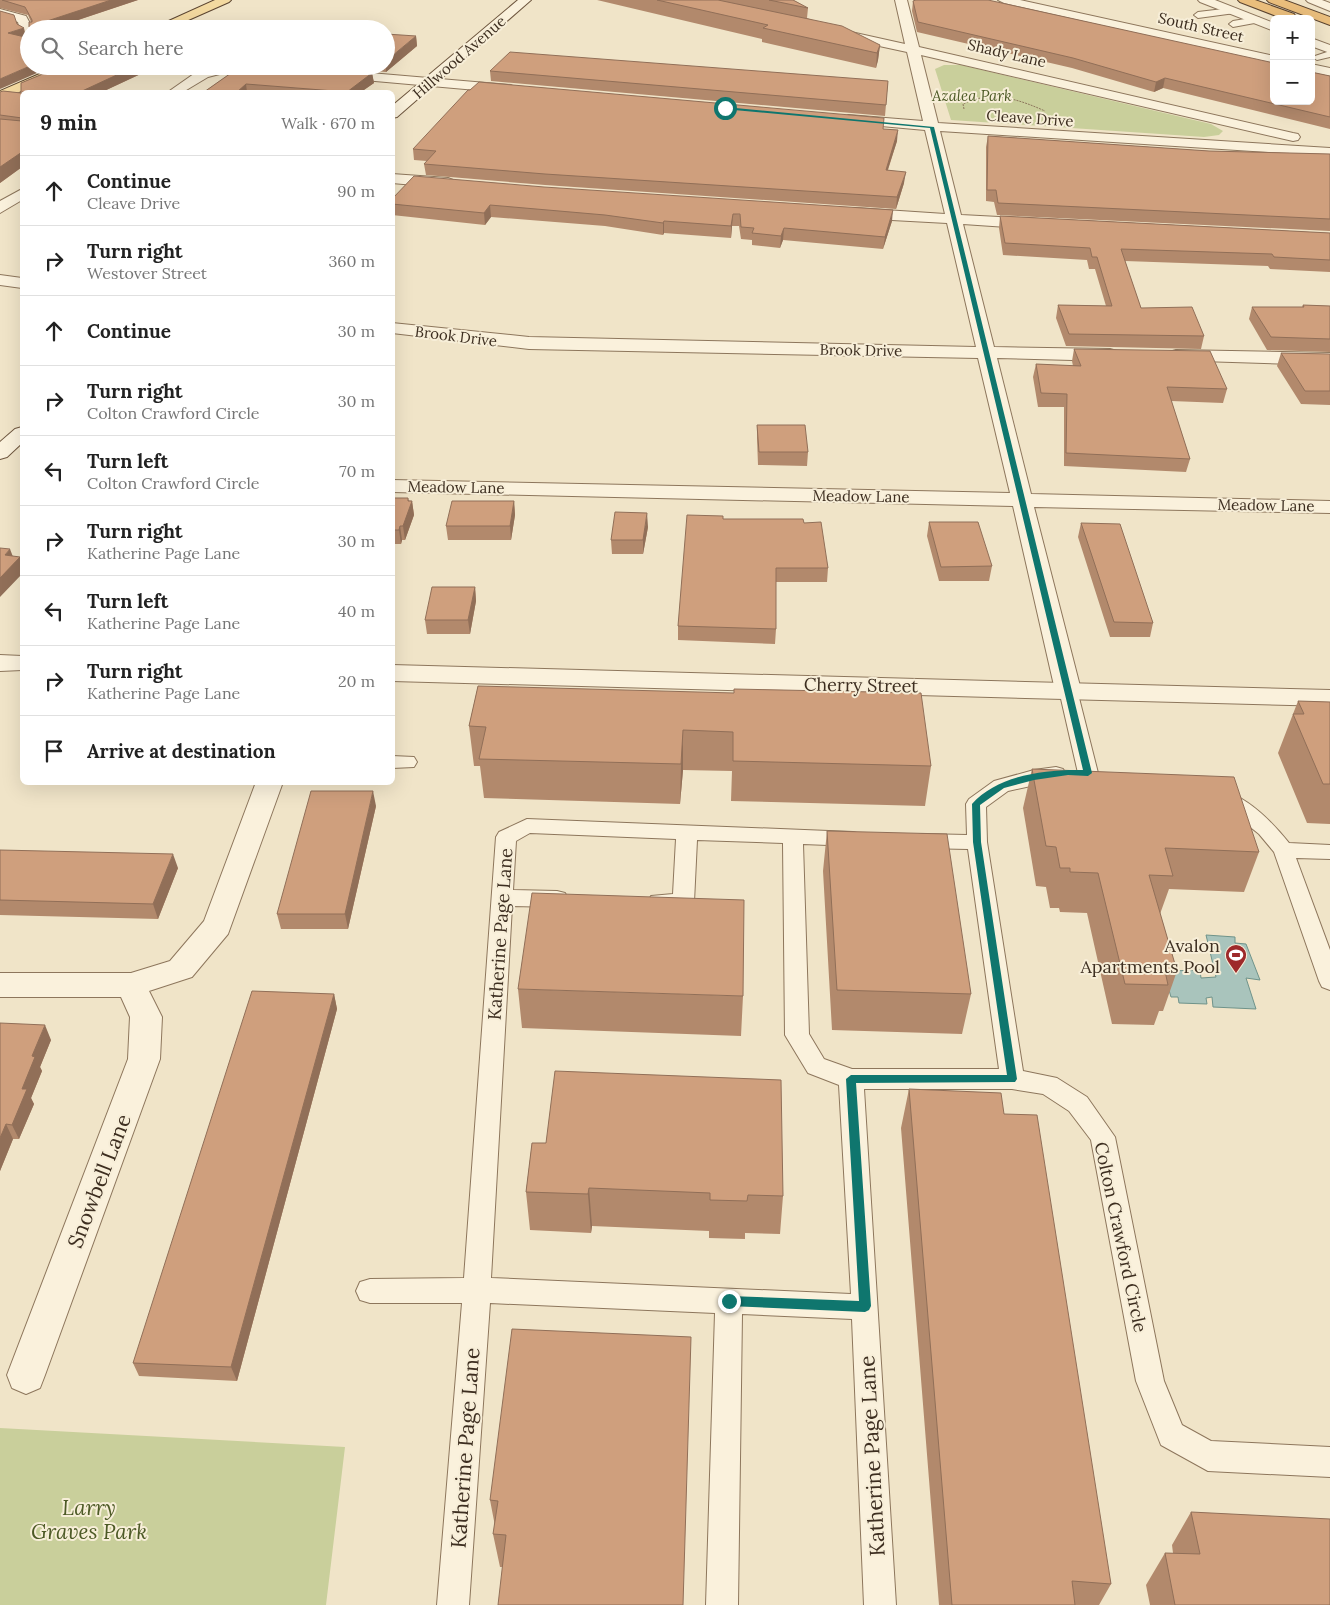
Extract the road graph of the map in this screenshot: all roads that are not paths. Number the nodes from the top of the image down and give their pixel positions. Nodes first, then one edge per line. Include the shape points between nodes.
1 (225, 0) edge
2 (525, 0) edge
3 (901, 0) edge
4 (1004, 0) edge
5 (1204, 0) edge
6 (1244, 0) edge
7 (1273, 0) edge
8 (1312, 0) edge
9 (1330, 7) edge
10 (1232, 10) junction
11 (0, 14) edge
12 (1198, 15) dead end
13 (1283, 15) edge
14 (23, 20) edge
15 (178, 20) edge
16 (1257, 20) junction
17 (1330, 22) edge
18 (1233, 24) dead end
19 (1270, 25) edge
20 (1315, 27) edge
21 (818, 29) edge
22 (1330, 33) edge
23 (1315, 43) edge
24 (913, 49) junction
25 (1330, 49) edge
26 (1330, 54) edge
27 (1270, 59) edge
28 (1315, 63) edge
29 (1315, 65) edge
30 (1330, 71) edge
31 (48, 75) edge
32 (201, 75) edge
33 (347, 75) edge
34 (429, 82) junction
35 (178, 90) edge
36 (528, 91) edge
37 (2, 95) edge
38 (20, 97) edge
39 (395, 111) edge
40 (834, 118) edge
41 (932, 127) junction
42 (1330, 146) edge
43 (1330, 152) edge
44 (395, 178) edge
45 (462, 185) edge
46 (20, 195) edge
47 (0, 208) edge
48 (838, 212) edge
49 (955, 220) junction
50 (1053, 224) edge
51 (0, 280) edge
52 (20, 283) edge
53 (395, 328) edge
54 (987, 352) junction
55 (1124, 355) edge
56 (1163, 356) edge
57 (1330, 359) edge
58 (20, 437) edge
59 (0, 453) edge
60 (395, 486) edge
61 (1022, 500) junction
62 (1330, 507) edge
63 (0, 662) edge
64 (20, 663) edge
65 (395, 673) edge
66 (1068, 690) junction
67 (1330, 698) edge
68 (1088, 773) junction
69 (1113, 775) edge
70 (269, 785) edge
71 (1205, 791) edge
72 (687, 834) junction
73 (794, 838) junction
74 (871, 840) edge
75 (900, 840) edge
76 (977, 842) junction
77 (1283, 850) junction
78 (1330, 852) edge
79 (502, 898) junction
80 (578, 900) edge
81 (635, 901) edge
82 (1330, 981) edge
83 (0, 985) edge
84 (131, 986) junction
85 (851, 1079) junction
86 (1012, 1079) junction
87 (476, 1290) junction
88 (370, 1291) dead end
89 (729, 1301) junction
90 (865, 1306) junction
91 (26, 1375) dead end
92 (1330, 1462) edge
93 (453, 1605) edge
94 (722, 1605) edge
95 (880, 1605) edge

1 - 15 main road
2 - 34 street, Hillwood Avenue
3 - 24 street
4 - 27 street, South Street
5 - 10 street
6 - 13 highway
7 - 17 highway
8 - 9 street
10 - 12 lane
10 - 16 street
11 - 14 street
16 - 18 lane
16 - 19 street
20 - 22 highway
21 - 24 street, Shady Lane
23 - 25 street
24 - 41 street
24 - 42 street, Shady Lane
26 - 28 lane
29 - 30 street
31 - 37 main road
32 - 35 street
33 - 34 street
34 - 36 street
34 - 39 street, Hillwood Avenue
37 - 38 street
40 - 41 street, Cleave Drive
41 - 43 street, Cleave Drive
41 - 49 street
44 - 45 street
46 - 47 street
48 - 49 street
49 - 50 street
49 - 54 street
51 - 52 street
53 - 54 street, Brook Drive via 529,343
54 - 55 street, Brook Drive
54 - 61 street
56 - 57 street
58 - 59 street
60 - 61 street, Meadow Lane
61 - 62 street, Meadow Lane
61 - 66 street
63 - 64 street
65 - 66 street, Cherry Street
66 - 67 street, Cherry Street
66 - 68 lane
68 - 69 lane
68 - 76 lane via 1068,772 1001,786 976,804
70 - 84 street via 217,926 182,969
71 - 77 lane via 1230,800 1266,829
72 - 73 lane, Katherine Page Lane
72 - 79 lane, Katherine Page Lane via 527,826 506,837
72 - 81 lane via 683,902
73 - 74 lane, Katherine Page Lane
73 - 85 lane via 797,1035 816,1066
75 - 76 lane
76 - 86 lane
77 - 78 lane
77 - 82 lane
79 - 80 lane
79 - 87 lane, Katherine Page Lane
83 - 84 street
84 - 91 street, Snowbell Lane via 146,1016 144,1059
85 - 86 lane
85 - 90 lane, Katherine Page Lane
86 - 92 lane, Colton Crawford Circle via 1048,1085 1078,1104 1103,1138 1150,1381 1171,1434 1208,1456
87 - 88 lane
87 - 89 lane
87 - 93 lane, Katherine Page Lane
89 - 90 lane
89 - 94 lane
90 - 95 lane, Katherine Page Lane

